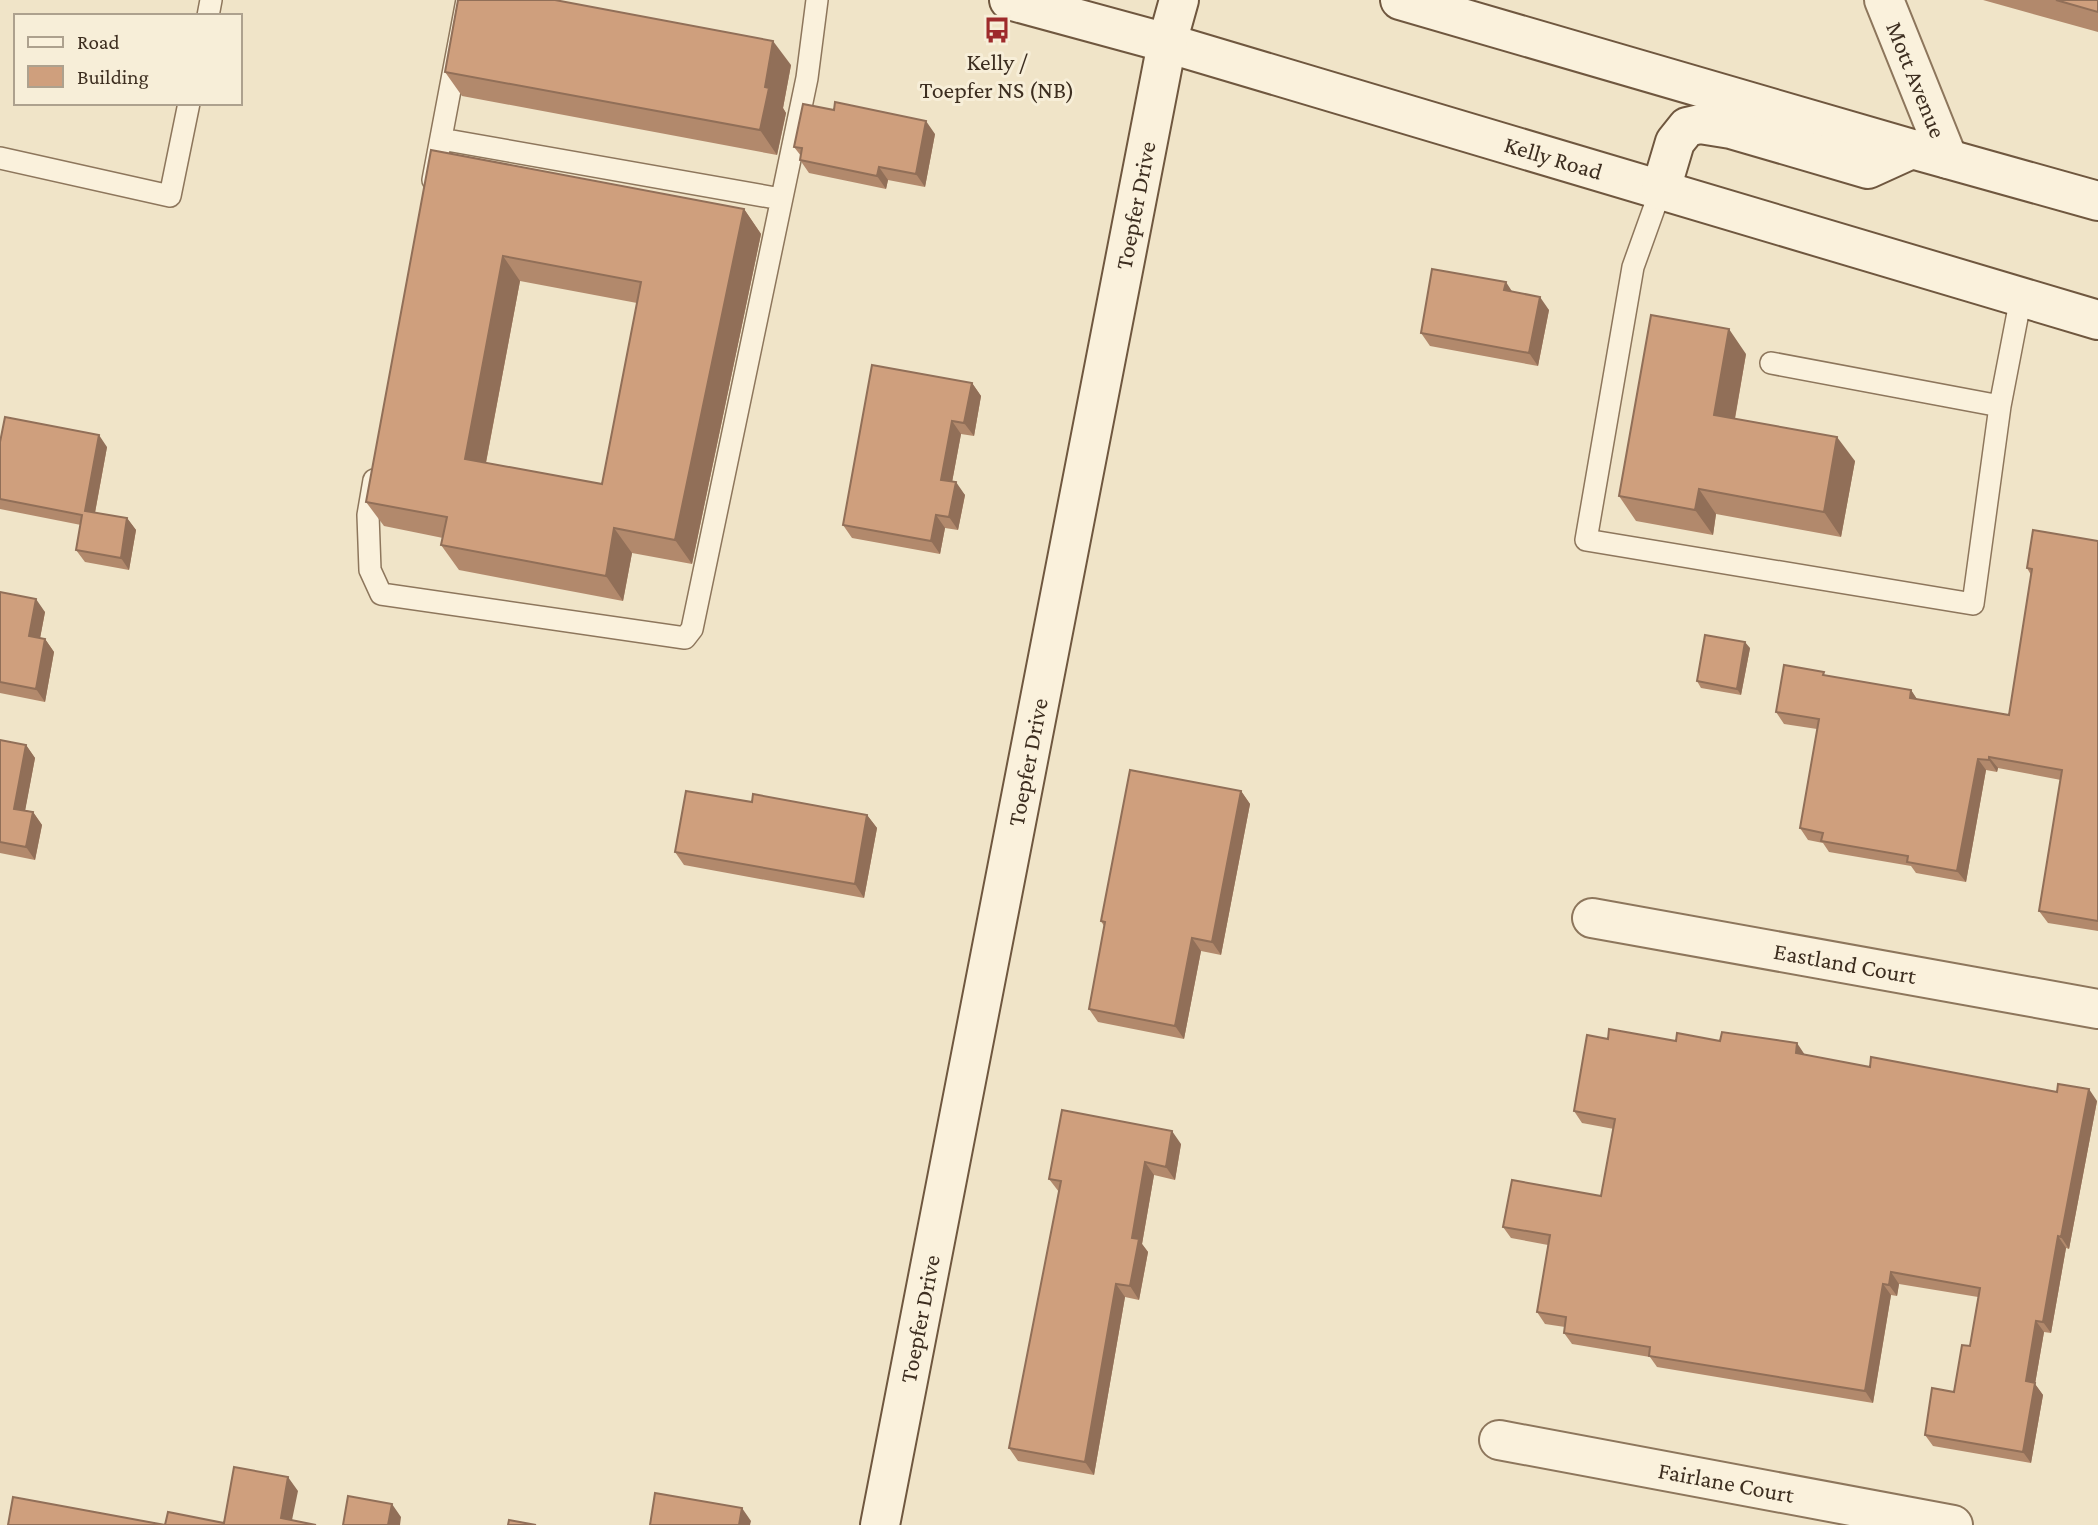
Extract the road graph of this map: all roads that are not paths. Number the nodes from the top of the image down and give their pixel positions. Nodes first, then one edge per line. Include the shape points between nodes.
1 (467, 0) edge
2 (817, 0) edge
3 (1009, 0) edge
4 (1179, 0) edge
5 (1400, 0) edge
6 (1884, 0) edge
7 (1167, 43) junction
8 (189, 105) edge
9 (441, 139) junction
10 (1930, 154) junction
11 (0, 158) edge
12 (1661, 189) junction
13 (781, 199) junction
14 (2098, 201) edge
15 (428, 206) edge
16 (2021, 297) junction
17 (2098, 320) edge
18 (1771, 363) dead end
19 (2000, 406) junction
20 (378, 461) edge
21 (1591, 918) dead end
22 (2098, 1009) edge
23 (1499, 1440) dead end
24 (880, 1525) edge
25 (1953, 1525) edge

1 - 9 lane
2 - 13 lane via 807,78
3 - 7 street, Kelly Road
4 - 7 street, Toepfer Drive
5 - 10 street
6 - 10 street, Mott Avenue
7 - 12 street, Kelly Road
7 - 24 street, Toepfer Drive
8 - 11 lane via 170,196
9 - 13 lane
9 - 15 lane
10 - 12 street via 1868,169 1700,124 1687,127 1675,142
10 - 14 street
12 - 16 street, Kelly Road
12 - 19 lane via 1633,267 1586,540 1973,604
13 - 20 lane via 692,629 685,638 381,594 370,570 368,515
16 - 17 street, Kelly Road
16 - 19 lane
18 - 19 lane
21 - 22 street, Eastland Court
23 - 25 street, Fairlane Court

